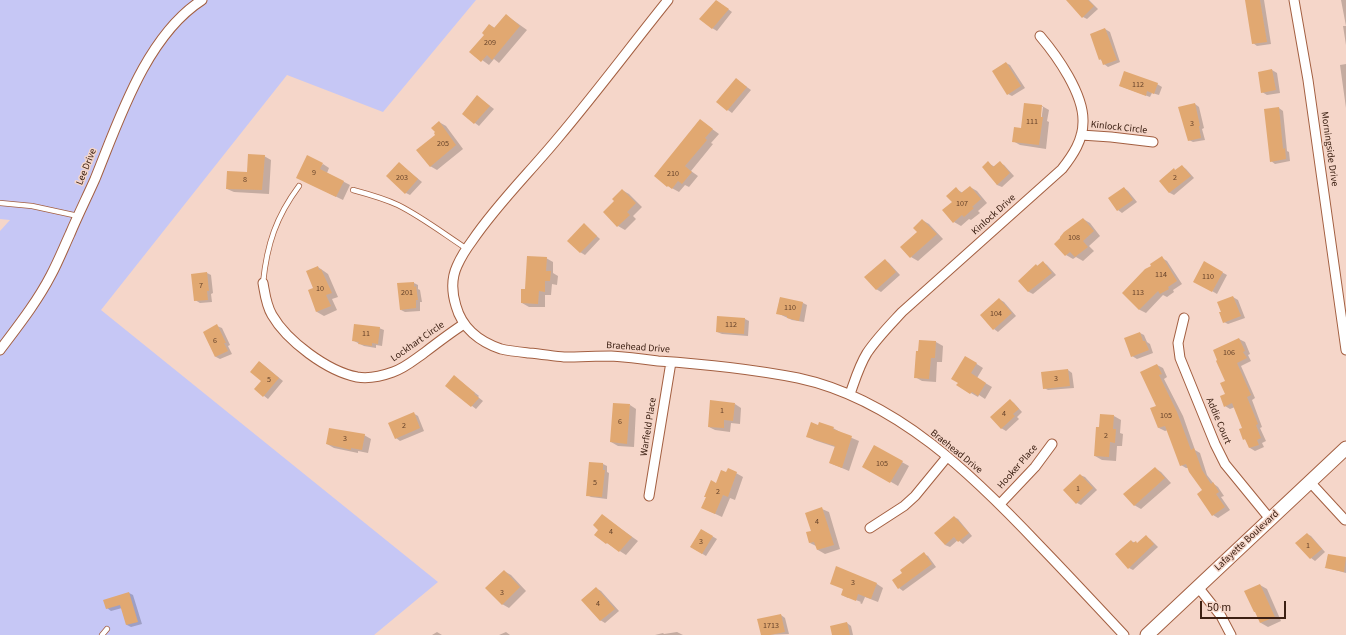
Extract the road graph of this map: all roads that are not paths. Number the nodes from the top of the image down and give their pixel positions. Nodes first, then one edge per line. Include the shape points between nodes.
1 (202, 0) edge
2 (668, 0) edge
3 (1294, 0) edge
4 (1040, 36) dead end
5 (1081, 135) junction
6 (1153, 142) dead end
7 (299, 186) dead end
8 (353, 190) dead end
9 (0, 204) edge
10 (78, 216) junction
11 (466, 249) junction
12 (263, 283) joint
13 (1184, 318) dead end
14 (464, 324) junction
15 (0, 350) edge
16 (1346, 350) edge
17 (671, 362) junction
18 (850, 394) junction
19 (1052, 444) dead end
20 (1346, 448) edge
21 (947, 457) junction
22 (1310, 482) junction
23 (649, 496) dead end
24 (1000, 504) junction
25 (1270, 519) junction
26 (1345, 520) dead end
27 (870, 528) dead end
28 (1198, 587) junction
29 (107, 629) dead end
30 (102, 635) edge
31 (1124, 635) edge
32 (1148, 635) edge
33 (1231, 635) edge

1 - 10 street, Lee Drive via 184,13 161,39 119,119
2 - 11 street, Braehead Drive via 557,139 494,211
3 - 16 street, Morningside Drive via 1308,80
4 - 5 street, Kinlock Drive via 1066,72 1075,92 1082,113
5 - 6 street, Kinlock Circle
5 - 18 street, Kinlock Drive via 1071,158 1062,169 883,332 867,353
7 - 12 lane via 279,216 266,257
8 - 11 lane via 398,206
9 - 10 lane via 32,206
10 - 15 street, Lee Drive via 51,275
11 - 14 street, Braehead Drive via 456,268 453,290 458,314
12 - 14 street, Lockhart Circle via 272,315 292,340 310,355 356,376 379,376 395,371
13 - 25 street, Addie Court via 1178,343 1180,358 1215,444 1231,472
14 - 17 street, Braehead Drive via 472,334 484,342 513,352 565,357 612,356
17 - 18 street, Braehead Drive via 771,373 824,385
17 - 23 street, Warfield Place
18 - 21 street, Braehead Drive via 882,411
19 - 24 street, Hooker Place via 1035,467
20 - 22 main road, Lafayette Boulevard
21 - 24 street, Braehead Drive
21 - 27 street via 915,496
22 - 25 main road, Lafayette Boulevard
22 - 26 street
24 - 31 street, Braehead Drive
25 - 28 main road, Lafayette Boulevard
28 - 32 main road, Lafayette Boulevard
28 - 33 street via 1221,616
29 - 30 lane

